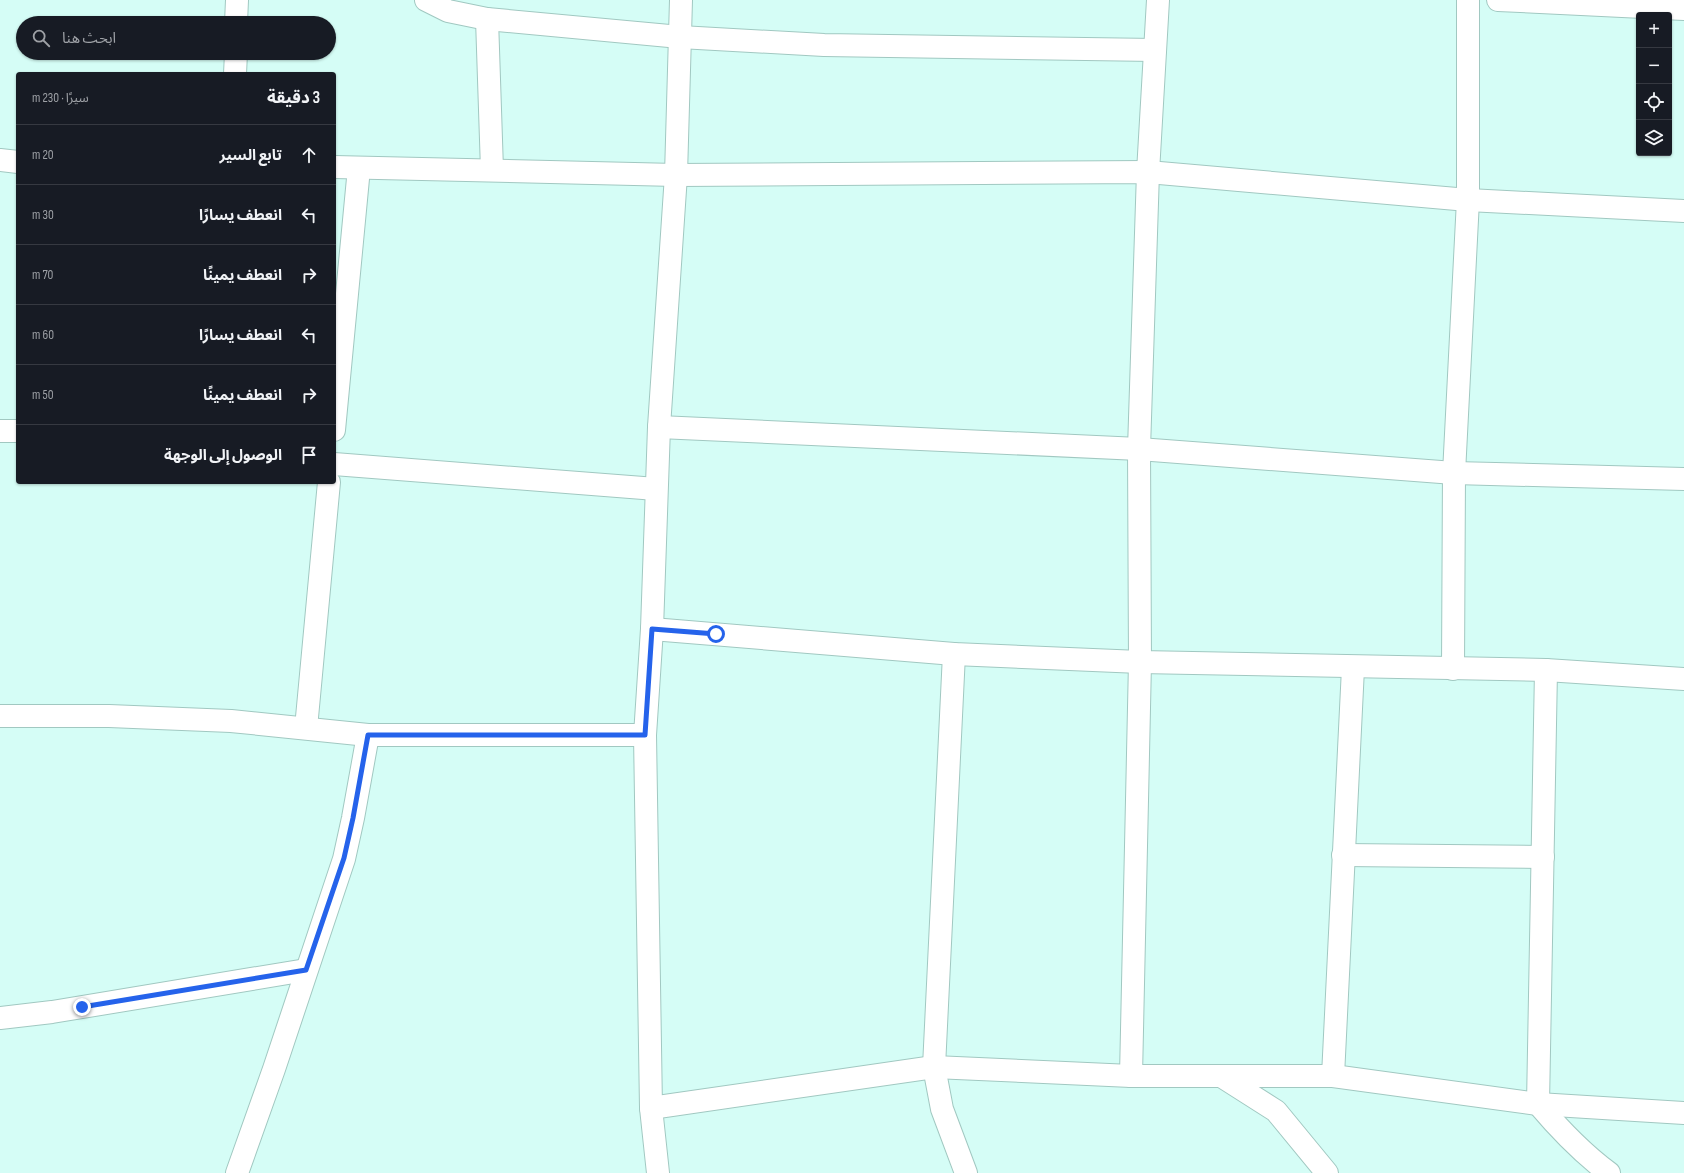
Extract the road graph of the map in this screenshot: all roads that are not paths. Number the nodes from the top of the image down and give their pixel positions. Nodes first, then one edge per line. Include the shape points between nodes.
1 (236, 0) edge
2 (426, 0) edge
3 (681, 0) edge
4 (1158, 0) edge
5 (1468, 0) edge
6 (1498, 0) edge
7 (1684, 9) edge
8 (236, 16) edge
9 (487, 18) junction
10 (680, 37) junction
11 (1155, 50) junction
12 (236, 60) edge
13 (235, 72) edge
14 (0, 160) edge
15 (16, 162) edge
16 (336, 167) edge
17 (359, 168) junction
18 (492, 170) junction
19 (1148, 172) junction
20 (676, 175) junction
21 (1468, 200) junction
22 (1684, 211) edge
23 (336, 409) edge
24 (659, 427) junction
25 (0, 431) edge
26 (16, 431) edge
27 (1139, 449) junction
28 (336, 464) edge
29 (1454, 473) junction
30 (1684, 479) edge
31 (329, 484) edge
32 (656, 489) junction
33 (652, 629) junction
34 (954, 654) junction
35 (1140, 662) junction
36 (1352, 668) junction
37 (1453, 669) junction
38 (1546, 670) junction
39 (1684, 680) edge
40 (0, 716) edge
41 (306, 728) junction
42 (368, 735) junction
43 (645, 735) junction
44 (1344, 854) junction
45 (1543, 857) junction
46 (306, 970) junction
47 (0, 1018) edge
48 (934, 1067) junction
49 (1131, 1076) junction
50 (1221, 1076) junction
51 (1332, 1076) junction
52 (1538, 1104) junction
53 (652, 1108) junction
54 (1684, 1113) edge
55 (237, 1173) edge
56 (658, 1173) edge
57 (966, 1173) edge
58 (1327, 1173) edge
59 (1609, 1173) edge

1 - 8 street
2 - 9 street via 448,11
3 - 10 street
4 - 11 street
5 - 21 street
6 - 7 street
9 - 10 street
9 - 18 street
10 - 11 street via 824,45
10 - 20 street
11 - 19 street
12 - 13 street
14 - 15 street
16 - 17 street
17 - 18 street
17 - 23 street
18 - 20 street
19 - 20 street
19 - 21 street
19 - 27 street
20 - 24 street
21 - 22 street
21 - 29 street
24 - 27 street
24 - 32 street
25 - 26 street
27 - 29 street
27 - 35 street
28 - 32 street
29 - 30 street
29 - 37 street
31 - 41 street
32 - 33 street
33 - 34 street
33 - 43 street
34 - 35 street
34 - 48 street
35 - 36 street
35 - 49 street
36 - 37 street
36 - 44 street
37 - 38 street
38 - 39 street
38 - 45 street
40 - 41 street via 109,716 231,721
41 - 42 street
42 - 43 street
42 - 46 street via 344,858
43 - 53 street
44 - 45 street
44 - 51 street
45 - 52 street
46 - 47 street via 52,1012
46 - 55 street
48 - 49 street
48 - 53 street
48 - 57 street via 942,1109
49 - 50 street
50 - 51 street
50 - 58 street via 1276,1111
51 - 52 street
52 - 54 street
52 - 59 street via 1578,1148
53 - 56 street

